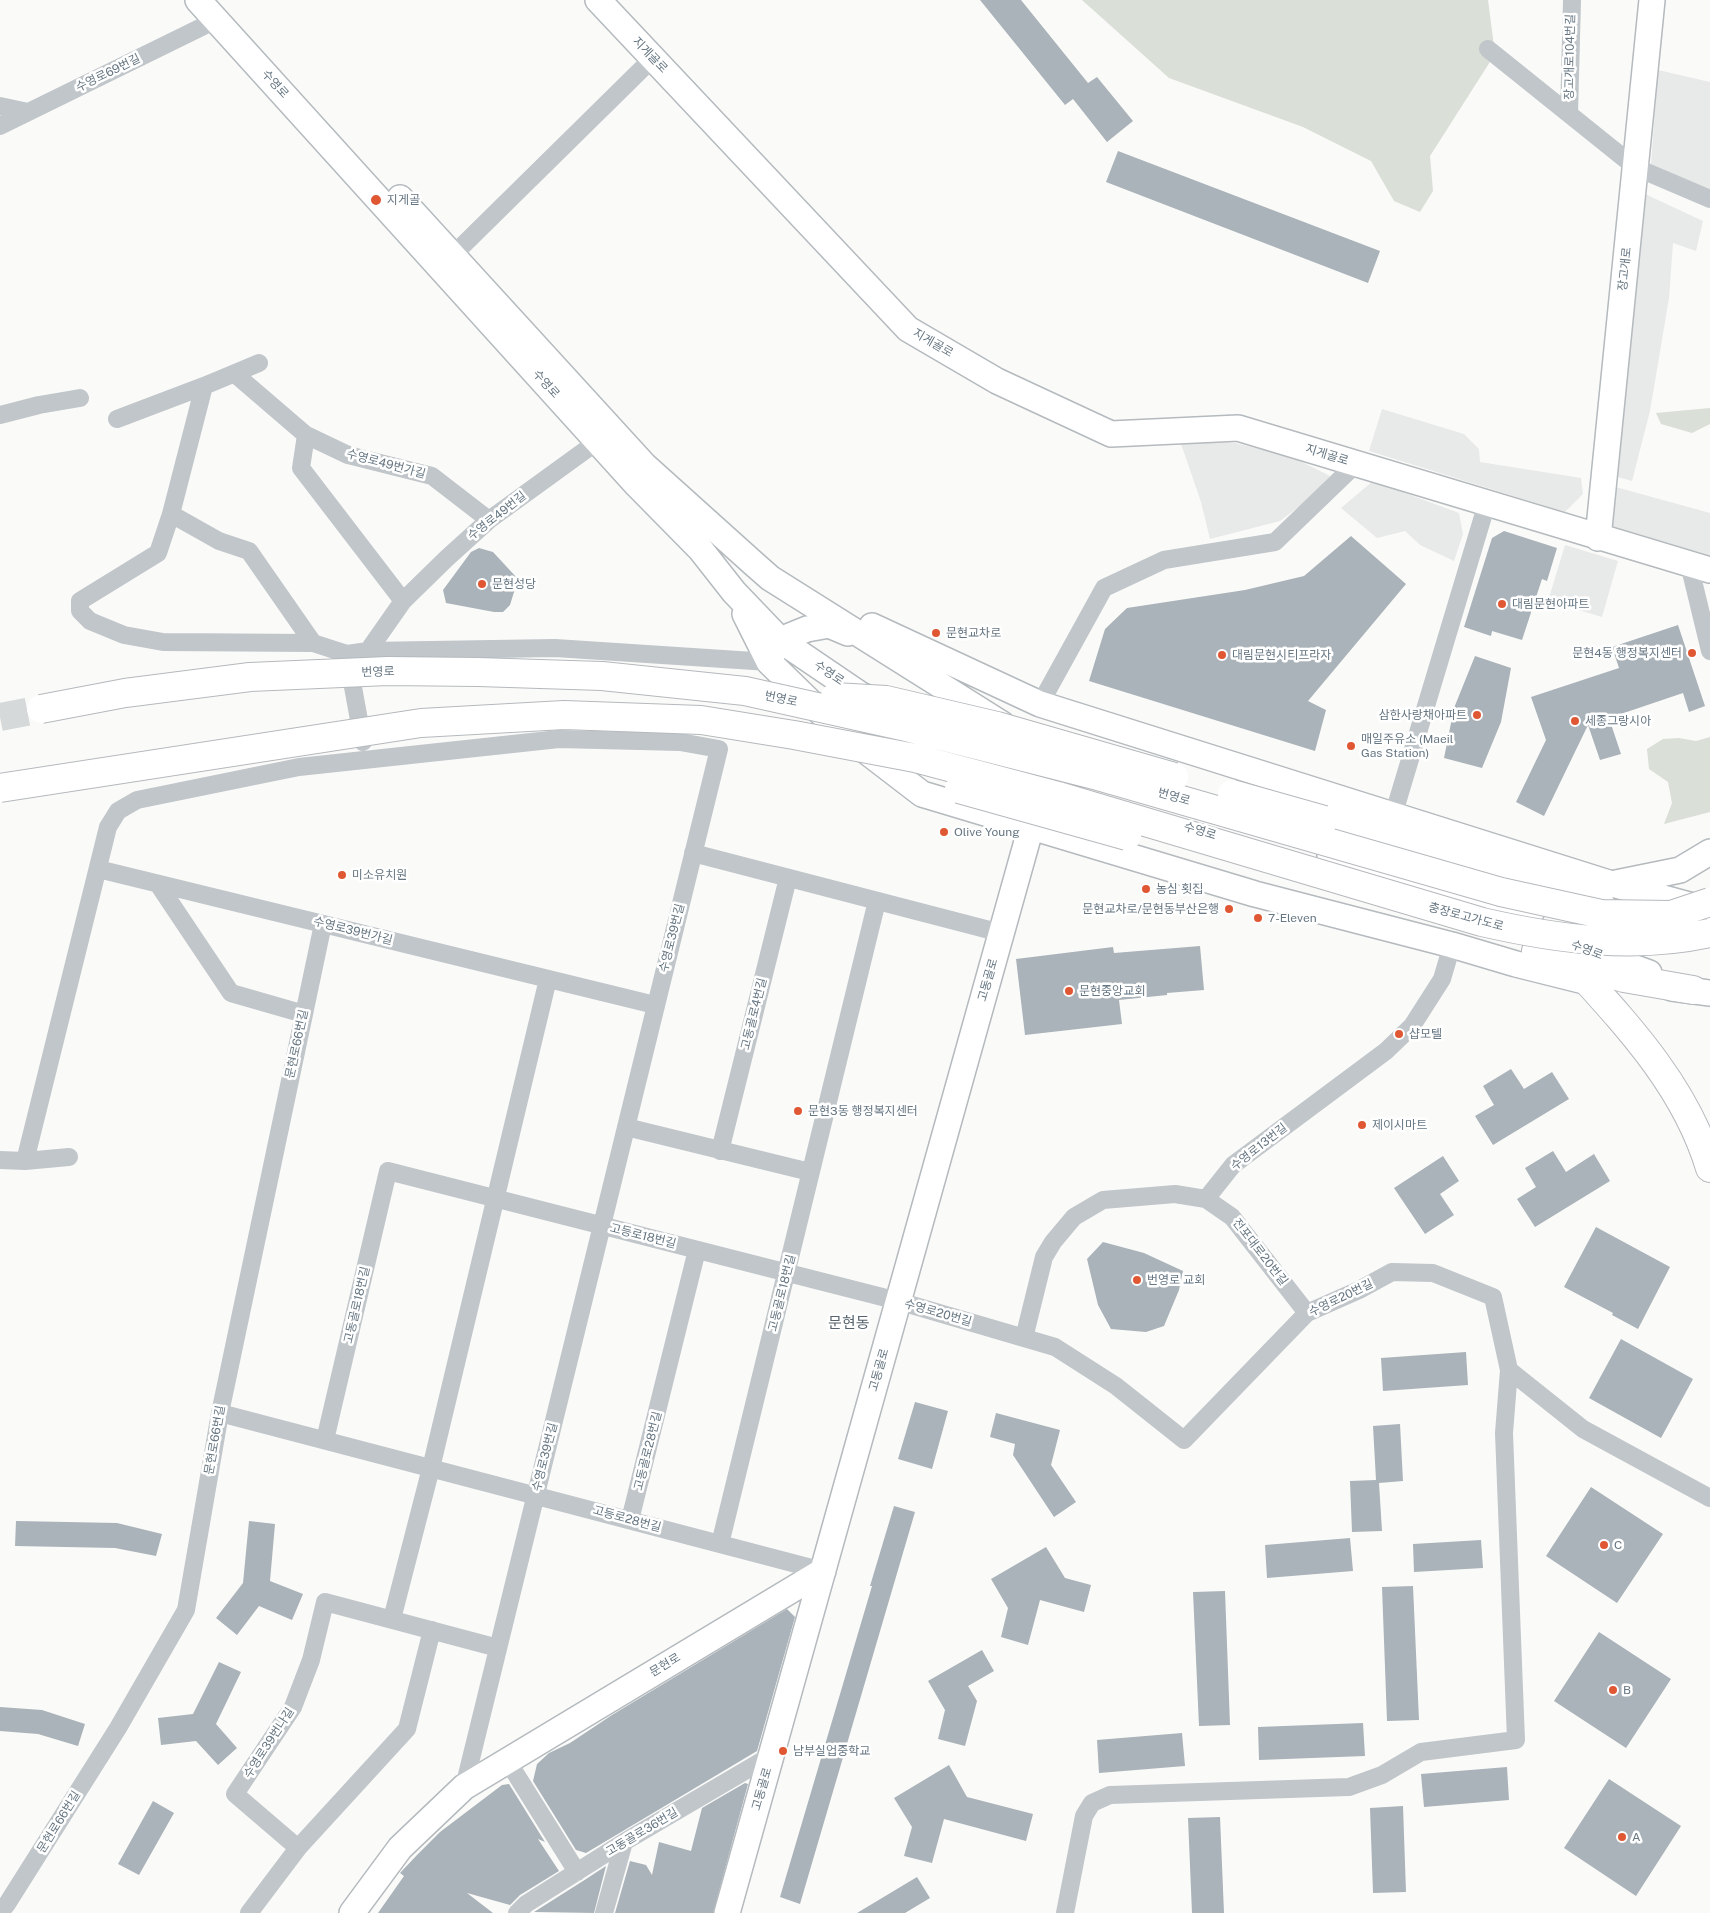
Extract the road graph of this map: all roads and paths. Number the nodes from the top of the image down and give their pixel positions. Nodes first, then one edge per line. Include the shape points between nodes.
1 (198, 0) edge
2 (598, 0) edge
3 (1572, 0) edge
4 (1652, 0) edge
5 (218, 10) edge
6 (1488, 49) dead end
7 (653, 58) junction
8 (0, 106) edge
9 (28, 112) junction
10 (1569, 114) junction
11 (0, 126) edge
12 (1635, 167) junction
13 (1710, 199) edge
14 (453, 255) junction
15 (260, 363) dead end
16 (235, 374) junction
17 (204, 386) junction
18 (80, 398) dead end
19 (0, 415) edge
20 (117, 419) dead end
21 (306, 435) junction
22 (598, 441) junction
23 (1356, 464) junction
24 (1487, 503) junction
25 (171, 514) junction
26 (489, 520) junction
27 (1598, 538) junction
28 (753, 564) junction
29 (1699, 567) edge
30 (734, 592) junction
31 (402, 601) junction
32 (780, 640) junction
33 (314, 642) junction
34 (872, 642) junction
35 (368, 651) junction
36 (1710, 652) edge
37 (347, 654) junction
38 (769, 662) junction
39 (745, 691) junction
40 (1040, 704) junction
41 (41, 709) tunnel mouth
42 (701, 720) junction
43 (366, 759) junction
44 (0, 788) edge
45 (1393, 816) junction
46 (1031, 827) junction
47 (1710, 852) edge
48 (693, 853) junction
49 (98, 869) junction
50 (788, 878) junction
51 (158, 884) junction
52 (1543, 884) junction
53 (1612, 884) junction
54 (877, 901) junction
55 (1710, 902) edge
56 (1710, 911) edge
57 (323, 924) junction
58 (1001, 933) junction
59 (1705, 936) edge
60 (1452, 945) junction
61 (1569, 961) junction
62 (548, 979) junction
63 (1588, 982) junction
64 (1702, 992) edge
65 (655, 1005) junction
66 (304, 1014) junction
67 (626, 1127) junction
68 (720, 1150) junction
69 (69, 1157) dead end
70 (0, 1160) edge
71 (25, 1161) junction
72 (1710, 1168) edge
73 (388, 1171) joint
74 (810, 1172) junction
75 (494, 1198) junction
76 (1206, 1199) junction
77 (602, 1225) junction
78 (697, 1250) junction
79 (788, 1273) junction
80 (898, 1301) junction
81 (1307, 1312) junction
82 (1024, 1338) junction
83 (1509, 1370) junction
84 (220, 1413) junction
85 (326, 1440) junction
86 (430, 1468) junction
87 (535, 1495) junction
88 (1710, 1498) edge
89 (630, 1520) junction
90 (720, 1544) junction
91 (823, 1571) junction
92 (392, 1620) junction
93 (432, 1630) junction
94 (498, 1648) junction
95 (772, 1755) junction
96 (507, 1760) junction
97 (464, 1787) junction
98 (624, 1842) junction
99 (298, 1848) junction
100 (577, 1872) junction
101 (4, 1910) edge
102 (249, 1913) edge
103 (352, 1913) edge
104 (517, 1913) edge
105 (604, 1913) edge
106 (728, 1913) edge
107 (1065, 1913) edge

1 - 5 main road, 수영로
2 - 7 main road, 지게골로
3 - 10 street, 장고개로104번길
4 - 12 main road, 장고개로
5 - 9 street, 수영로69번길
5 - 14 main road, 수영로
5 - 22 main road, 수영로
6 - 10 street, 장고개로104번길
7 - 14 street
7 - 23 main road, 지게골로 via 908,329 997,381 1111,434 1238,428
8 - 9 street
9 - 11 street, 수영로69번길
10 - 12 street, 장고개로104번길
12 - 13 street, 장고개로104번길
12 - 27 main road, 장고개로
14 - 28 main road, 수영로 via 644,465
15 - 16 street
16 - 17 street
16 - 21 street, 수영로49번가길
17 - 20 street
17 - 25 street
18 - 19 street
21 - 26 street, 수영로49번가길 via 348,454 432,476
21 - 31 street via 301,468
22 - 26 street, 수영로49번길
22 - 30 main road, 수영로 via 700,550
23 - 24 main road, 지게골로
23 - 40 street, 지게골로 via 1275,542 1164,560 1104,588
24 - 27 main road, 지게골로
24 - 45 street
25 - 33 street via 219,541 249,551
25 - 33 street via 158,553 80,601 80,611 90,621 124,635 163,642
26 - 31 street, 수영로49번길
27 - 29 main road, 지게골로
28 - 34 main road, 수영로
28 - 40 main road, 수영로 via 897,638
29 - 36 street, 지게골로
30 - 32 main road, 수영로
30 - 38 main road
31 - 35 street, 수영로49번길
32 - 34 main road via 807,629 829,625
32 - 38 main road
32 - 64 main road, 수영로 via 861,694 1016,770 1116,806 1514,923
33 - 37 street
34 - 59 main road, 수영로 via 1052,756 1292,845 1483,903
35 - 37 street
35 - 38 street via 555,648
37 - 43 street
38 - 46 main road via 840,731 922,794
39 - 41 main road, 번영로, bridge via 602,676 388,672 250,677 125,693
39 - 52 main road, bridge via 886,700 997,726
39 - 55 main road, 번영로, bridge via 902,726 1098,776 1501,892 1601,914 1671,915
40 - 45 main road, 수영로
42 - 44 main road, bridge via 564,715 421,723
42 - 59 main road, 충장로고가도로, bridge via 915,758 1058,796 1532,934 1602,942
42 - 61 main road, bridge via 844,757
43 - 48 street, 수영로39번길 via 559,738 680,742 719,749
43 - 49 street via 299,767 137,800 118,811 108,827
45 - 53 main road, 수영로
46 - 58 main road, 고동골로
46 - 60 main road via 1255,894
47 - 53 main road via 1680,870
48 - 50 street
48 - 65 street, 수영로39번길
49 - 51 street, 수영로39번가길
49 - 71 street
50 - 54 street
50 - 68 street, 고동골로4번길
51 - 57 street, 수영로39번가길
51 - 66 street via 231,993
52 - 53 main road
52 - 59 main road
53 - 56 main road, 수영로
54 - 58 street
54 - 74 street
57 - 62 street, 수영로39번가길
57 - 66 street, 문현로66번길
58 - 80 main road, 고동골로
60 - 63 main road
60 - 76 street, 수영로13번길 via 1442,979 1412,1026 1386,1051 1233,1165
61 - 63 main road
61 - 64 main road via 1624,978
62 - 65 street, 수영로39번가길
62 - 75 street
63 - 64 main road
63 - 72 main road via 1648,1050 1689,1115
65 - 67 street, 수영로39번길
66 - 84 street, 문현로66번길
67 - 68 street
67 - 77 street, 수영로39번길
68 - 74 street
69 - 71 street
70 - 71 street
73 - 75 street, 고등로18번길
73 - 85 street, 고동골로18번길
74 - 79 street, 고동골로18번길
75 - 77 street, 고등로18번길
75 - 86 street
76 - 81 street, 전포대로20번길 via 1232,1217
76 - 82 street via 1175,1194 1103,1200 1074,1217 1044,1257
77 - 78 street, 고등로18번길
77 - 87 street, 수영로39번길
78 - 79 street, 고등로18번길
78 - 89 street, 고동골로28번길
79 - 80 street, 고등로18번길
79 - 90 street, 고동골로18번길
80 - 82 street, 수영로20번길
80 - 91 main road, 고동골로
81 - 82 street, 수영로20번길 via 1184,1440 1116,1386 1055,1348
81 - 83 street, 수영로20번길 via 1392,1272 1433,1273 1493,1297
83 - 88 street via 1583,1429
83 - 107 street via 1504,1433 1516,1740 1421,1752 1382,1774 1349,1787 1110,1795 1092,1803 1084,1816
84 - 85 street, 고등로28번길
84 - 101 street, 문현로66번길 via 186,1610 118,1728
85 - 86 street, 고등로28번길
86 - 87 street, 고등로28번길
86 - 92 street
87 - 89 street, 고등로28번길
87 - 94 street, 수영로39번길
89 - 90 street, 고등로28번길
90 - 91 street, 고등로28번길
91 - 95 main road, 고동골로
91 - 96 main road, 문현로
92 - 93 street, 수영로39번나길
92 - 99 street, 수영로39번나길 via 325,1602 311,1660 293,1708 235,1794
93 - 94 street, 수영로39번나길
93 - 99 street via 407,1729
94 - 97 street, 수영로39번길
95 - 98 street, 고동골로36번길
95 - 106 main road, 고동골로
96 - 97 main road, 문현로
96 - 100 street
97 - 103 main road, 문현로 via 400,1848
98 - 100 street, 고동골로36번길
98 - 105 street
99 - 102 street
100 - 104 street, 고동골로36번길

